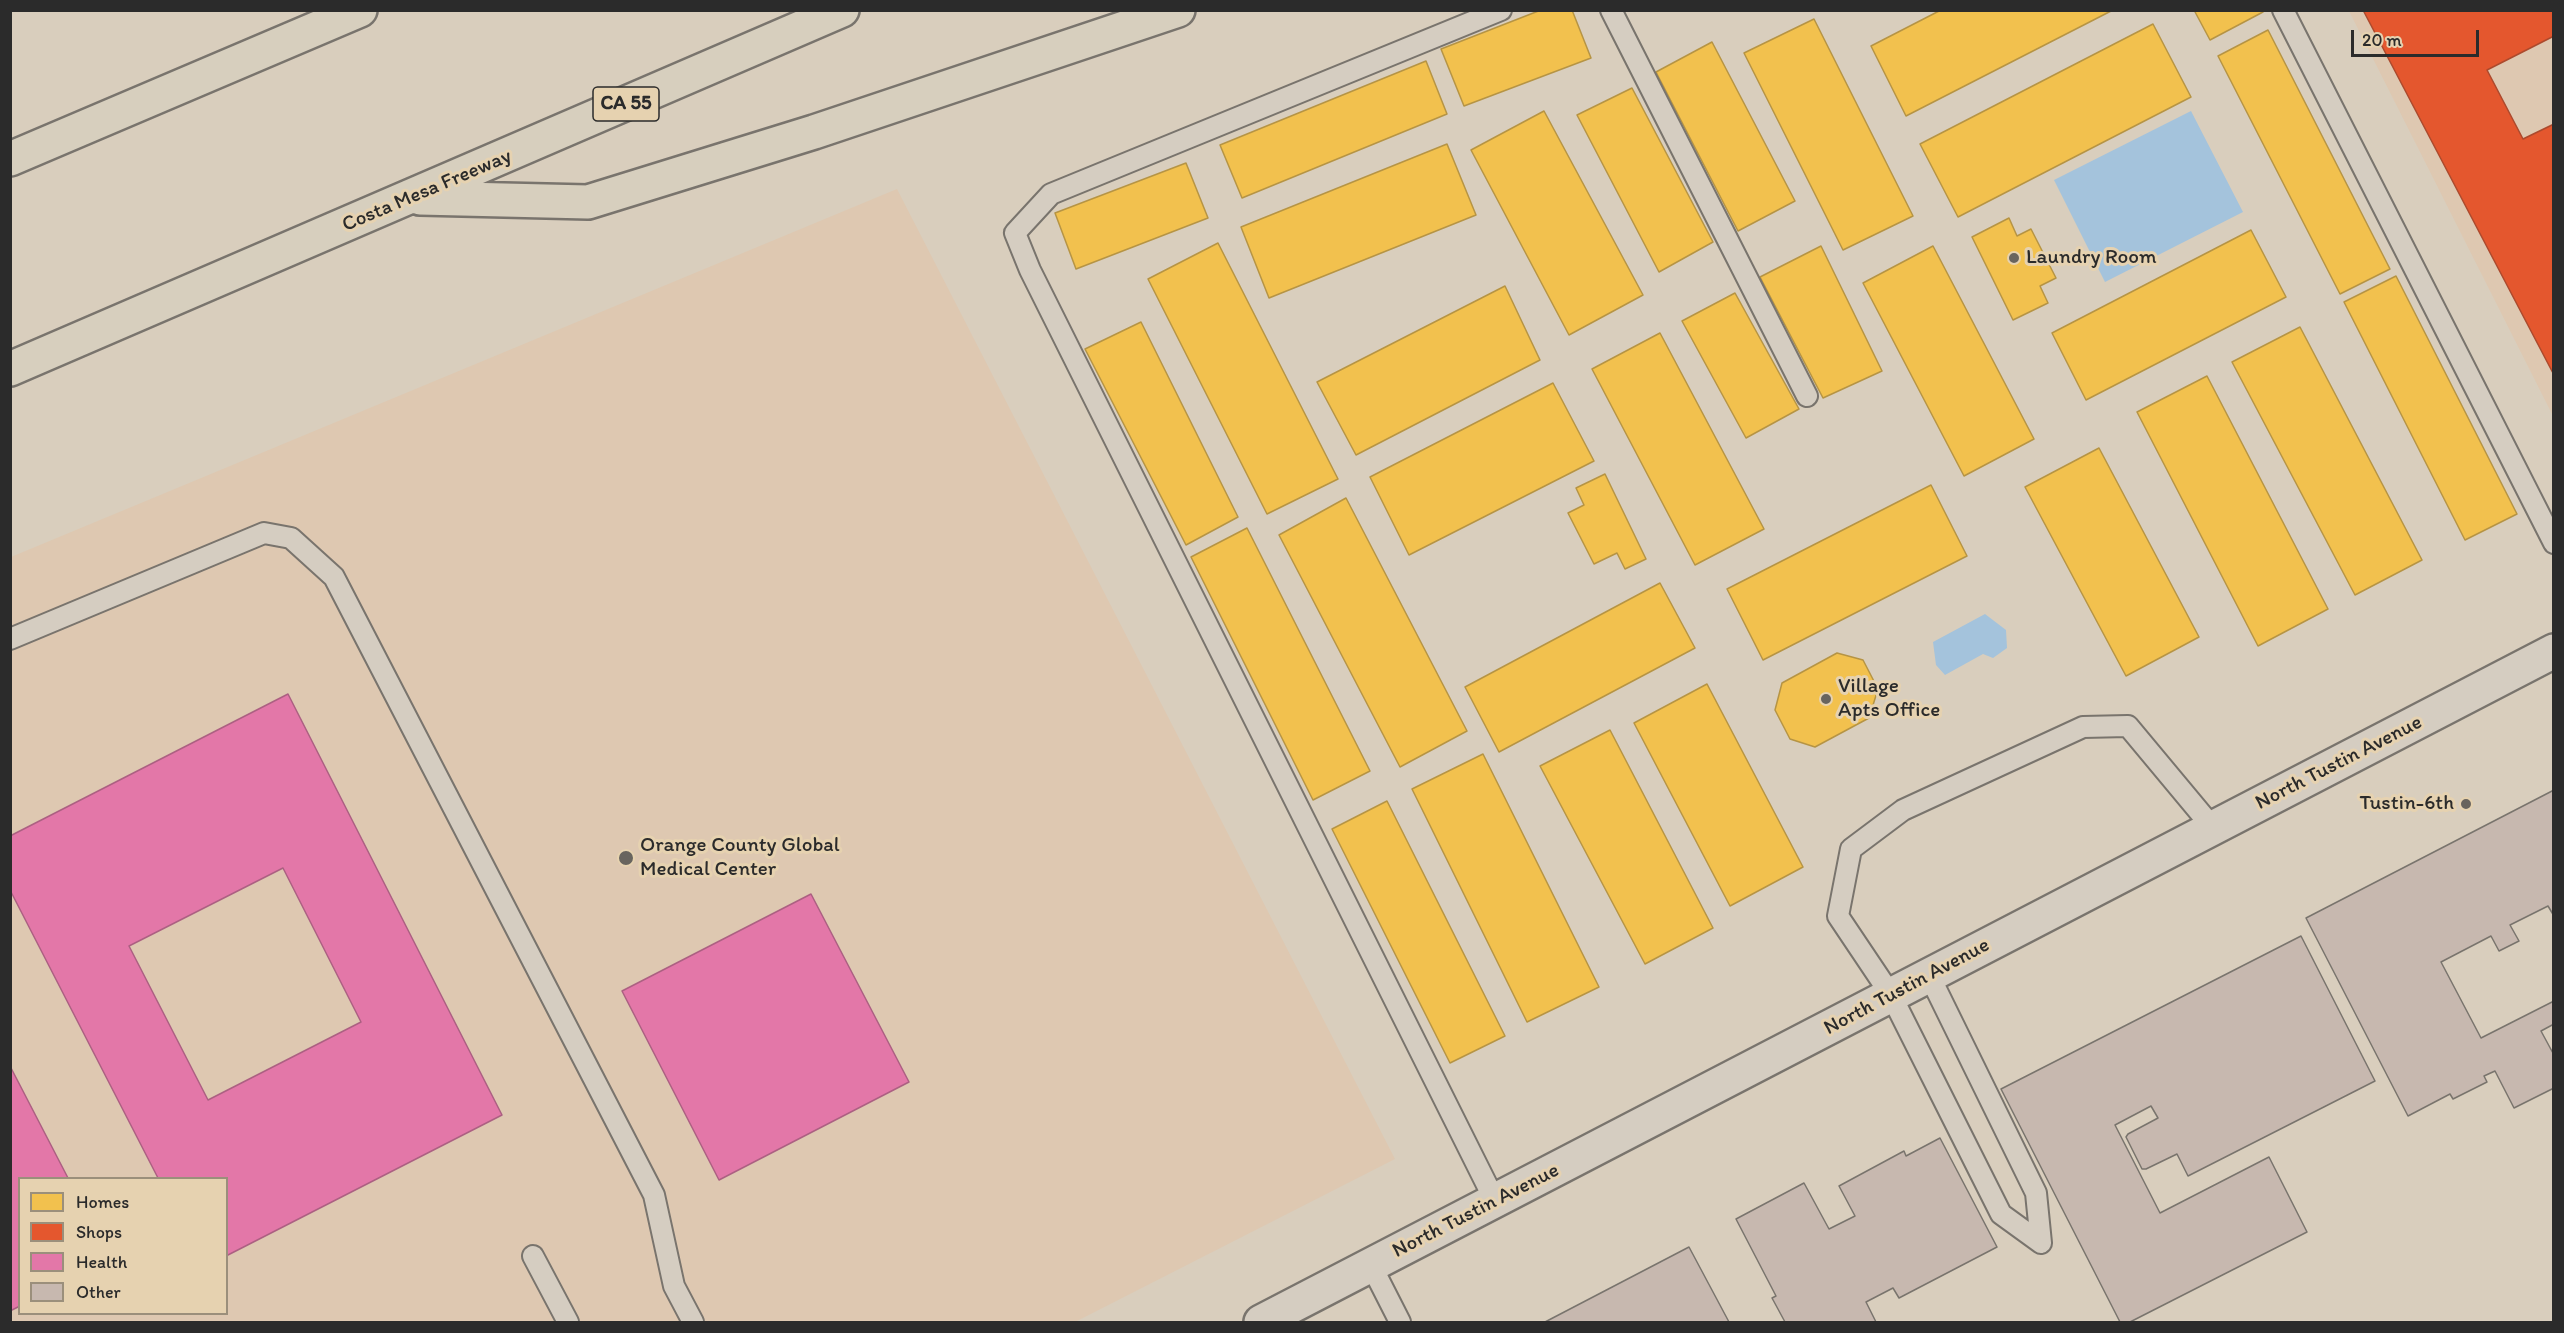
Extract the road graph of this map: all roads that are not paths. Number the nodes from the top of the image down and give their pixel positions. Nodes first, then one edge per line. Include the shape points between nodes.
1 (360, 10) edge
2 (842, 10) edge
3 (1178, 10) edge
4 (1501, 10) edge
5 (1611, 10) edge
6 (2283, 10) edge
7 (10, 159) edge
8 (409, 198) junction
9 (10, 369) edge
10 (1807, 396) dead end
11 (2553, 543) edge
12 (10, 639) edge
13 (2553, 651) edge
14 (2213, 828) junction
15 (1929, 975) junction
16 (1891, 995) junction
17 (1495, 1201) junction
18 (533, 1256) dead end
19 (1371, 1266) junction
20 (568, 1323) edge
21 (693, 1323) edge
22 (1262, 1323) edge
23 (1400, 1323) edge

1 - 7 highway
2 - 8 highway, Costa Mesa Freeway / CA 55
3 - 8 highway via 814,132 588,202
4 - 17 lane via 1051,194 1015,233
5 - 10 lane
6 - 11 lane
8 - 9 highway, Costa Mesa Freeway / CA 55
12 - 21 lane via 264,533 291,538 334,577 654,1195 674,1287
13 - 14 main road, North Tustin Avenue
14 - 15 main road, North Tustin Avenue
14 - 16 lane via 2128,726 2083,727 1903,810 1851,849 1838,916
15 - 16 main road, North Tustin Avenue
15 - 16 lane via 2036,1193 2041,1243 2001,1214
16 - 17 main road, North Tustin Avenue
17 - 19 main road, North Tustin Avenue
18 - 20 lane
19 - 22 main road, North Tustin Avenue
19 - 23 lane

